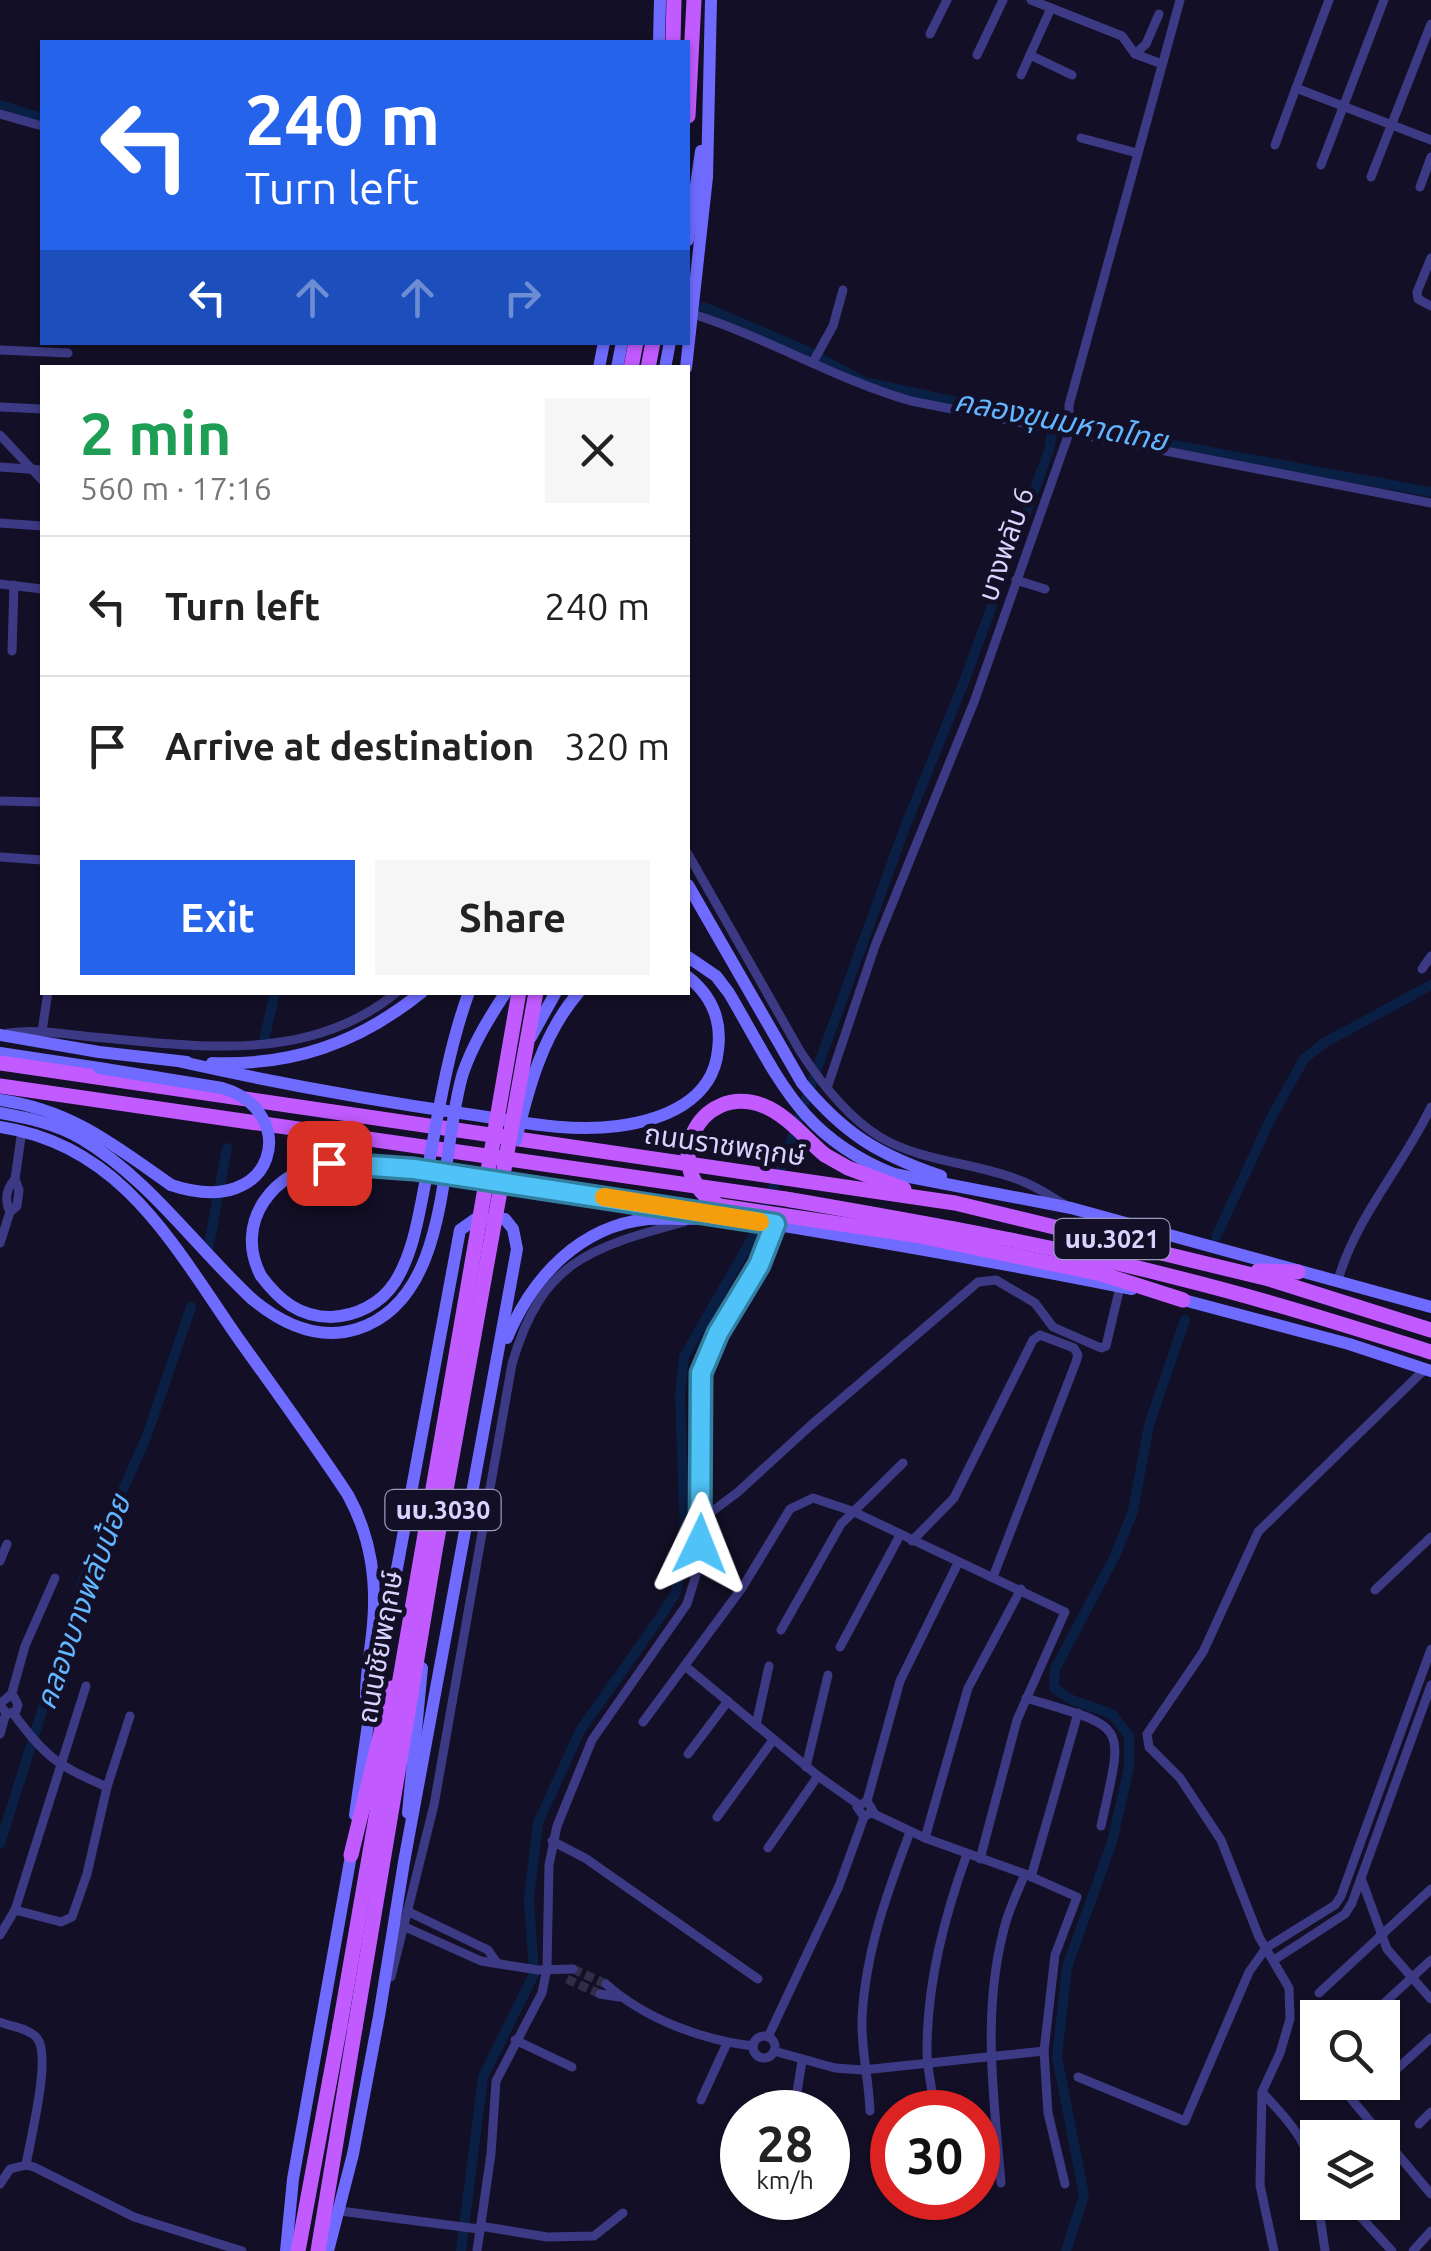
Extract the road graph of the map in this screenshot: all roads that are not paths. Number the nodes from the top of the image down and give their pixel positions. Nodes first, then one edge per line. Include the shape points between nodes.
1 (660, 0) edge
2 (674, 0) edge
3 (694, 0) edge
4 (711, 0) edge
5 (947, 0) edge
6 (1003, 0) edge
7 (1031, 0) edge
8 (1180, 0) edge
9 (1329, 0) edge
10 (1384, 0) edge
11 (1050, 8) junction
12 (1159, 14) dead end
13 (1431, 24) edge
14 (930, 34) dead end
15 (659, 38) edge
16 (673, 40) edge
17 (1135, 54) junction
18 (976, 55) dead end
19 (1030, 55) junction
20 (1162, 64) junction
21 (1021, 75) dead end
22 (1072, 75) dead end
23 (690, 77) edge
24 (710, 79) junction
25 (1296, 88) junction
26 (1344, 106) junction
27 (0, 114) edge
28 (1391, 124) junction
29 (40, 125) edge
30 (1081, 138) dead end
31 (1431, 140) edge
32 (1276, 144) dead end
33 (1137, 153) junction
34 (1431, 157) edge
35 (1321, 165) dead end
36 (1371, 177) dead end
37 (1420, 188) dead end
38 (690, 225) edge
39 (1431, 258) edge
40 (843, 290) dead end
41 (1431, 306) edge
42 (693, 314) junction
43 (690, 337) edge
44 (42, 347) edge
45 (0, 350) edge
46 (68, 353) dead end
47 (814, 361) junction
48 (0, 407) edge
49 (40, 409) edge
50 (1067, 430) junction
51 (0, 435) edge
52 (0, 466) edge
53 (37, 470) edge
54 (1431, 503) edge
55 (0, 523) edge
56 (40, 526) edge
57 (1016, 580) junction
58 (0, 584) edge
59 (14, 585) junction
60 (40, 588) edge
61 (1045, 589) dead end
62 (12, 651) dead end
63 (0, 802) edge
64 (40, 802) edge
65 (0, 858) edge
66 (690, 858) edge
67 (40, 860) edge
68 (690, 888) edge
69 (1431, 956) edge
70 (690, 958) edge
71 (1422, 969) dead end
72 (690, 979) edge
73 (48, 995) edge
74 (392, 995) edge
75 (418, 995) edge
76 (469, 995) edge
77 (504, 995) edge
78 (519, 995) edge
79 (535, 995) edge
80 (554, 995) edge
81 (577, 995) edge
82 (42, 1032) junction
83 (0, 1035) edge
84 (0, 1053) edge
85 (182, 1062) junction
86 (0, 1063) edge
87 (823, 1084) junction
88 (0, 1086) edge
89 (0, 1100) edge
90 (1431, 1106) edge
91 (0, 1112) edge
92 (0, 1127) edge
93 (22, 1130) junction
94 (427, 1171) edge
95 (427, 1171) edge
96 (427, 1171) edge
97 (427, 1171) edge
98 (966, 1185) junction
99 (955, 1203) junction
100 (1071, 1208) junction
101 (722, 1216) junction
102 (696, 1219) junction
103 (770, 1224) junction
104 (0, 1243) edge
105 (1229, 1271) junction
106 (1298, 1272) junction
107 (1338, 1280) junction
108 (1120, 1287) junction
109 (1183, 1300) junction
110 (1431, 1308) edge
111 (1431, 1330) edge
112 (498, 1359) junction
113 (1429, 1362) edge
114 (904, 1463) dead end
115 (852, 1511) junction
116 (702, 1519) junction
117 (900, 1536) junction
118 (1431, 1537) edge
119 (912, 1541) junction
120 (7, 1544) dead end
121 (0, 1561) edge
122 (958, 1563) junction
123 (993, 1577) junction
124 (55, 1578) dead end
125 (425, 1579) junction
126 (1021, 1589) junction
127 (1375, 1590) dead end
128 (781, 1630) dead end
129 (840, 1647) dead end
130 (1431, 1649) edge
131 (685, 1666) junction
132 (769, 1666) dead end
133 (828, 1675) dead end
134 (1431, 1685) edge
135 (86, 1686) dead end
136 (1026, 1698) junction
137 (728, 1701) junction
138 (5, 1704) edge
139 (1078, 1713) junction
140 (130, 1716) dead end
141 (643, 1722) dead end
142 (368, 1724) junction
143 (756, 1725) junction
144 (0, 1734) edge
145 (772, 1740) junction
146 (688, 1754) dead end
147 (62, 1767) junction
148 (806, 1767) junction
149 (818, 1776) junction
150 (108, 1788) junction
151 (863, 1802) junction
152 (868, 1815) junction
153 (717, 1817) dead end
154 (1101, 1826) dead end
155 (910, 1832) junction
156 (925, 1838) junction
157 (552, 1841) junction
158 (768, 1848) dead end
159 (966, 1854) junction
160 (351, 1855) junction
161 (980, 1858) junction
162 (404, 1862) junction
163 (1028, 1875) junction
164 (1361, 1878) junction
165 (1431, 1888) edge
166 (15, 1910) junction
167 (406, 1910) junction
168 (403, 1926) junction
169 (1382, 1934) junction
170 (0, 1935) edge
171 (1266, 1948) junction
172 (1274, 1960) junction
173 (1431, 1960) edge
174 (497, 1962) junction
175 (547, 1969) junction
176 (570, 1974) tunnel mouth
177 (1412, 1978) junction
178 (758, 1979) dead end
179 (606, 1984) tunnel mouth
180 (1319, 1993) dead end
181 (600, 1994) tunnel mouth
182 (622, 1998) junction
183 (1431, 1999) edge
184 (1388, 2000) edge
185 (379, 2016) junction
186 (0, 2022) edge
187 (348, 2027) junction
188 (768, 2037) junction
189 (515, 2040) junction
190 (727, 2043) junction
191 (1429, 2044) edge
192 (753, 2046) junction
193 (774, 2051) junction
194 (1044, 2052) junction
195 (990, 2058) junction
196 (802, 2061) junction
197 (928, 2065) junction
198 (572, 2067) dead end
199 (1400, 2067) edge
200 (863, 2070) junction
201 (1078, 2076) dead end
202 (797, 2090) edge
203 (932, 2090) edge
204 (1262, 2092) junction
205 (700, 2100) dead end
206 (1353, 2100) edge
207 (870, 2111) dead end
208 (1431, 2112) edge
209 (1418, 2124) dead end
210 (1300, 2134) edge
211 (26, 2164) junction
212 (1001, 2183) dead end
213 (0, 2184) edge
214 (1066, 2184) dead end
215 (1431, 2194) edge
216 (340, 2211) junction
217 (623, 2213) dead end
218 (1321, 2220) edge
219 (1364, 2220) edge
220 (478, 2228) junction
221 (1431, 2231) edge
222 (242, 2251) edge
223 (286, 2251) edge
224 (298, 2251) edge
225 (318, 2251) edge
226 (328, 2251) edge
227 (477, 2251) edge
228 (1274, 2251) edge
229 (1325, 2251) edge
230 (1392, 2251) edge
231 (1413, 2251) edge

1 - 15 main road
2 - 16 main road
3 - 23 main road
4 - 24 main road
5 - 14 street
6 - 18 street
7 - 11 street
8 - 20 street, บางพลับ 6
9 - 25 street
10 - 26 street
11 - 17 street via 1122,36
11 - 19 street
12 - 17 street
13 - 28 street
17 - 20 street
19 - 21 street
19 - 22 street
20 - 33 street, บางพลับ 6
24 - 38 main road
24 - 42 main road
25 - 26 street
25 - 32 street
26 - 28 street
26 - 35 street
27 - 29 street
28 - 31 street
28 - 36 street
30 - 33 street
33 - 50 street, บางพลับ 6
34 - 37 street
39 - 41 street via 1417,292
40 - 47 street
42 - 43 main road
42 - 47 street
44 - 45 street
44 - 46 street
47 - 50 street via 910,402
48 - 49 street
50 - 54 street
50 - 57 street, บางพลับ 6
51 - 53 street
52 - 53 street
55 - 56 street
57 - 61 street
57 - 87 street, บางพลับ 6
58 - 59 street
59 - 60 street
59 - 62 street
63 - 64 street
65 - 67 street
66 - 87 street
68 - 98 main road via 802,1084 831,1117 874,1149
69 - 71 street
70 - 98 main road via 716,976 787,1093 832,1141 874,1167
72 - 85 main road via 718,1018 712,1073 684,1106 620,1126 548,1126
73 - 82 street
74 - 82 street via 332,1029 254,1047
75 - 85 main road via 379,1025 304,1055
76 - 94 main road, bridge via 452,1044
77 - 91 main road, bridge via 463,1074 431,1240 416,1280 387,1313 344,1333 301,1328 268,1313 99,1151 61,1129
78 - 187 main road, ถนนชัยพฤกษ์ / นบ.3030, bridge
79 - 187 main road, ถนนชัยพฤกษ์ / นบ.3030, bridge
80 - 125 main road, bridge via 530,1037 501,1118
81 - 125 main road, bridge via 531,1078
82 - 83 street
83 - 85 main road
84 - 89 main road, bridge via 222,1088 259,1112 268,1145 254,1179 222,1194 191,1192 171,1186 76,1121
86 - 99 main road, ถนนราชพฤกษ์ / นบ.3021
87 - 100 street via 880,1136 919,1154 1023,1182
88 - 113 main road, ถนนราชพฤกษ์ / นบ.3021 via 910,1221 1179,1278 1316,1315 1401,1342
90 - 107 street
92 - 93 main road
93 - 104 street via 17,1206
93 - 142 main road via 73,1149 136,1198 348,1495 361,1519 374,1579
95 - 96 main road, bridge via 408,1254 394,1284 362,1311 322,1317 292,1308 261,1276 253,1222 261,1202 285,1179 329,1163
97 - 101 main road, bridge
98 - 100 main road
99 - 105 main road, ถนนราชพฤกษ์ / นบ.3021
99 - 109 main road, bridge via 848,1168 770,1108 738,1102 717,1108 696,1126 687,1163 692,1181 720,1206 915,1235 1102,1274
100 - 106 main road
101 - 102 main road
101 - 103 main road
102 - 112 main road via 624,1224 572,1250 533,1287
102 - 167 street via 625,1236 576,1260 541,1298 520,1336 434,1805
103 - 108 main road
103 - 116 street via 759,1265 701,1373
105 - 106 main road
105 - 111 main road, ถนนราชพฤกษ์ / นบ.3021
106 - 107 main road
107 - 110 main road
108 - 109 main road
108 - 116 street via 1106,1346 1100,1348 1053,1327 1036,1304 996,1280 978,1282
109 - 113 main road
112 - 142 main road via 516,1237 505,1220 477,1218 460,1230 455,1247
112 - 162 main road
113 - 171 street via 1258,1532 1203,1652 1146,1734 1149,1747 1180,1778 1221,1840
114 - 115 street
115 - 117 street
115 - 128 street
115 - 131 street via 813,1498 790,1509
116 - 157 street via 687,1604 592,1740
117 - 119 street
117 - 129 street
118 - 127 street
119 - 122 street
119 - 123 street via 954,1498 1033,1340 1040,1335 1074,1348 1076,1362
120 - 121 street
122 - 123 street
122 - 151 street via 900,1681
123 - 126 street
124 - 138 street
125 - 160 main road
125 - 162 main road
126 - 136 street via 1065,1612
126 - 156 street via 968,1688
130 - 171 street via 1341,1896
131 - 137 street
131 - 141 street
132 - 143 street
133 - 148 street
134 - 164 street
135 - 147 street
136 - 139 street
136 - 161 street
137 - 143 street
137 - 146 street
138 - 144 street
138 - 147 street
139 - 154 street via 1106,1724 1118,1750
139 - 163 street
140 - 150 street
142 - 160 main road
143 - 145 street
145 - 148 street
145 - 153 street
147 - 150 street
147 - 166 street
148 - 149 street
149 - 151 street
149 - 158 street
150 - 166 street via 72,1917 60,1922
151 - 152 street via 857,1810
152 - 155 street
152 - 188 street
155 - 156 street
155 - 200 street via 869,1957
156 - 159 street
157 - 175 street
157 - 178 street
159 - 161 street
159 - 197 street via 943,1922
160 - 223 main road
161 - 163 street
162 - 185 main road
163 - 194 street via 1077,1898 1055,1955
163 - 195 street via 1003,1929
164 - 169 street
164 - 172 street via 1346,1914
165 - 169 street
166 - 170 street
167 - 168 street
167 - 174 street via 488,1950
168 - 174 street via 480,1961
168 - 185 street
169 - 177 street
169 - 180 street
171 - 172 street
171 - 201 street via 1249,1972 1185,2121
172 - 204 street via 1289,1988 1290,2019
173 - 177 street
174 - 175 street
175 - 176 street
175 - 189 street
177 - 183 street
177 - 184 street
179 - 182 street
181 - 182 street
182 - 190 street
185 - 216 main road
186 - 211 street via 28,2032 42,2048
187 - 224 main road, ถนนชัยพฤกษ์ / นบ.3030
187 - 225 main road, ถนนชัยพฤกษ์ / นบ.3030
188 - 192 street via 758,2037
188 - 193 street
189 - 198 street
189 - 220 street via 496,2081
190 - 192 street
190 - 205 street
191 - 199 street
192 - 193 street via 762,2058
193 - 196 street
194 - 195 street
194 - 214 street via 1048,2113
195 - 197 street
195 - 212 street
196 - 200 street
196 - 202 street
197 - 200 street
197 - 203 street
200 - 207 street
204 - 210 street
204 - 228 street via 1260,2185
206 - 215 street
208 - 209 street
211 - 213 street via 10,2168
211 - 222 street via 134,2216
216 - 220 street
216 - 226 main road
217 - 220 street via 594,2236
218 - 229 street
219 - 230 street
220 - 227 street
221 - 231 street

